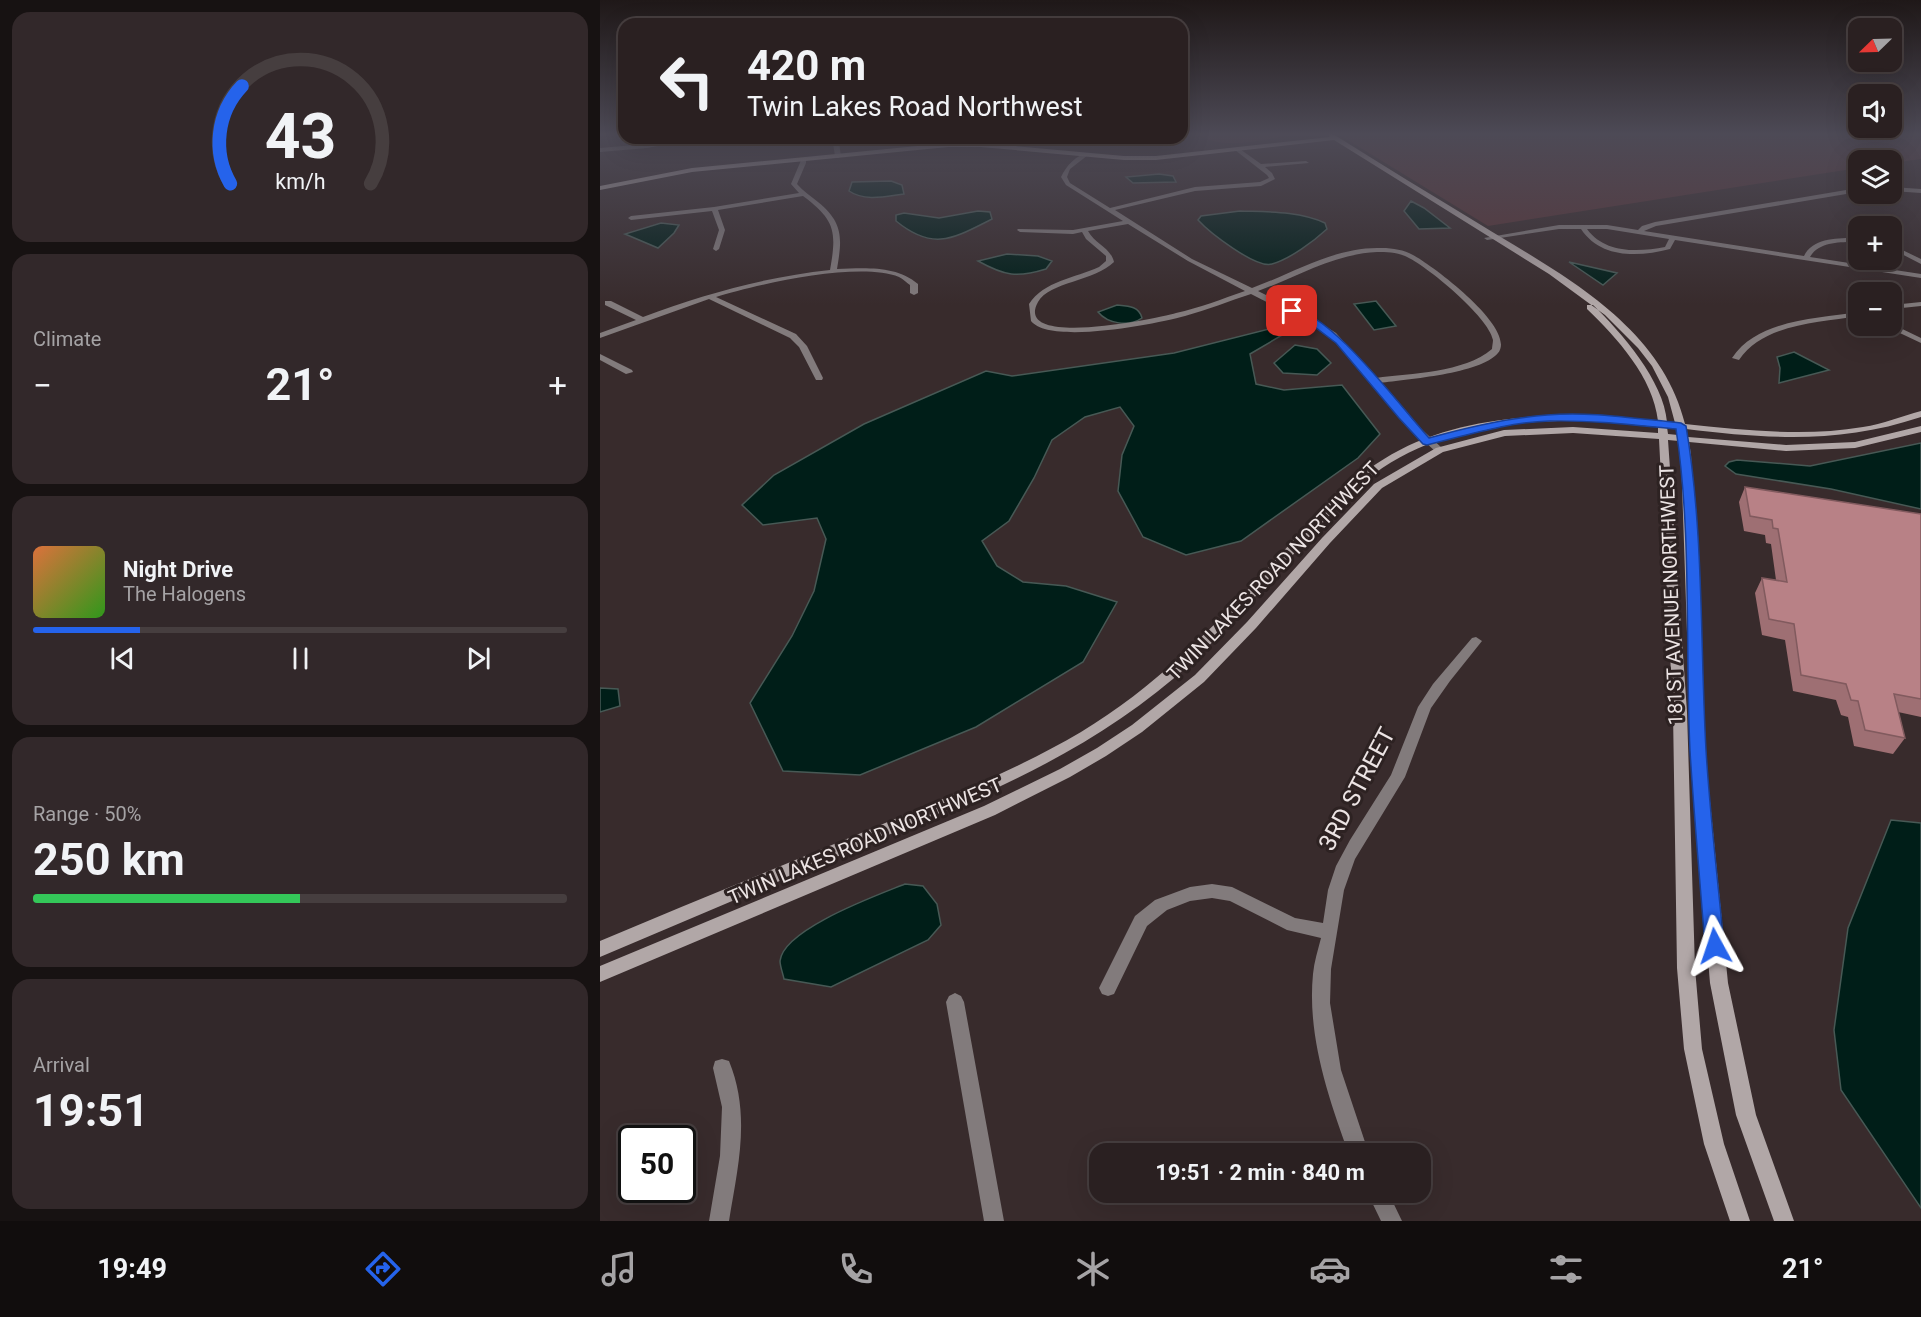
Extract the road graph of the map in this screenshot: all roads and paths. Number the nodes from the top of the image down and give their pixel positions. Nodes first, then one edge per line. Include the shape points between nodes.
1 (801, 191) edge
2 (1081, 191) edge
3 (1187, 191) edge
4 (1417, 191) edge
5 (1848, 192) edge
6 (805, 194) junction
7 (714, 209) junction
8 (1109, 210) junction
9 (631, 218) dead end
10 (1128, 222) junction
11 (1582, 226) junction
12 (1020, 230) dead end
13 (1084, 231) junction
14 (1640, 232) junction
15 (1673, 237) junction
16 (1491, 238) junction
17 (1848, 242) edge
18 (716, 249) dead end
19 (1902, 253) edge
20 (1806, 258) junction
21 (1921, 262) edge
22 (833, 272) junction
23 (1921, 276) edge
24 (1251, 291) junction
25 (914, 293) dead end
26 (710, 297) junction
27 (608, 303) dead end
28 (1921, 304) edge
29 (1902, 306) edge
30 (1848, 316) edge
31 (643, 320) junction
32 (1902, 332) edge
33 (600, 336) edge
34 (1921, 341) edge
35 (600, 357) edge
36 (1736, 358) dead end
37 (629, 372) dead end
38 (819, 378) dead end
39 (1374, 381) junction
40 (1921, 414) edge
41 (1921, 429) edge
42 (1664, 431) junction
43 (1682, 432) junction
44 (1427, 441) junction
45 (1438, 450) junction
46 (1476, 641) dead end
47 (1330, 932) junction
48 (600, 949) edge
49 (600, 974) edge
50 (1108, 988) dead end
51 (955, 1002) dead end
52 (722, 1068) dead end
53 (1355, 1143) edge
54 (1383, 1203) edge
55 (719, 1221) edge
56 (994, 1221) edge
57 (1392, 1221) edge
58 (1740, 1221) edge
59 (1784, 1221) edge

1 - 6 street
2 - 8 street
3 - 8 street
4 - 16 main road, 181ST AVENUE NORTHWEST
5 - 14 street via 1655,224
6 - 7 street
6 - 22 street via 836,225
7 - 9 street
7 - 18 street via 722,230
8 - 10 street
10 - 13 street
10 - 24 street
11 - 14 street
11 - 15 street via 1586,234 1603,245 1631,253 1668,248
11 - 16 street
12 - 13 street
13 - 24 street via 1109,255 1110,262 1100,271 1034,298 1034,318 1043,327 1079,330 1167,318
14 - 15 street
15 - 20 street
16 - 42 main road, 181ST AVENUE NORTHWEST via 1600,316 1641,366 1658,403
16 - 43 main road, 181ST AVENUE NORTHWEST via 1590,298 1626,329 1664,379 1676,405
17 - 20 street via 1818,246 1808,251
19 - 21 street
20 - 23 street
22 - 25 street via 870,270 897,274 912,281
22 - 26 street via 764,282
24 - 39 street via 1333,335
24 - 39 street via 1354,252 1399,252 1416,259 1468,302 1485,317 1497,337 1495,351 1479,362
26 - 31 street
26 - 38 street via 793,336 803,346
27 - 31 street
28 - 29 street
30 - 36 street via 1765,333 1745,344
31 - 33 street
32 - 34 street
35 - 37 street
39 - 44 street
40 - 43 main road, TWIN LAKES ROAD NORTHWEST via 1871,429 1834,434
41 - 43 main road, TWIN LAKES ROAD NORTHWEST via 1882,441 1822,447 1782,447
42 - 43 main road, TWIN LAKES ROAD NORTHWEST
42 - 44 main road, TWIN LAKES ROAD NORTHWEST via 1588,418 1548,418 1491,425
42 - 45 main road, TWIN LAKES ROAD NORTHWEST via 1542,431 1485,437
42 - 58 main road, 181ST AVENUE NORTHWEST via 1680,712 1686,968 1693,1049 1714,1144
43 - 59 main road, 181ST AVENUE NORTHWEST via 1699,763 1719,983 1746,1115
44 - 45 street
44 - 48 main road, TWIN LAKES ROAD NORTHWEST via 1395,455 1358,481 1185,662 1141,699 1092,732 1007,778
45 - 49 main road, TWIN LAKES ROAD NORTHWEST via 1378,486 1209,669 1166,707 1103,752 962,824
46 - 47 street, 3RD STREET via 1430,700 1393,785 1352,848 1337,891
47 - 50 street via 1293,925 1232,894 1190,894 1161,905 1141,921
47 - 53 street, 3RD STREET via 1321,980 1322,1006 1330,1058
51 - 56 street
52 - 55 street via 732,1107 730,1156
54 - 57 street

